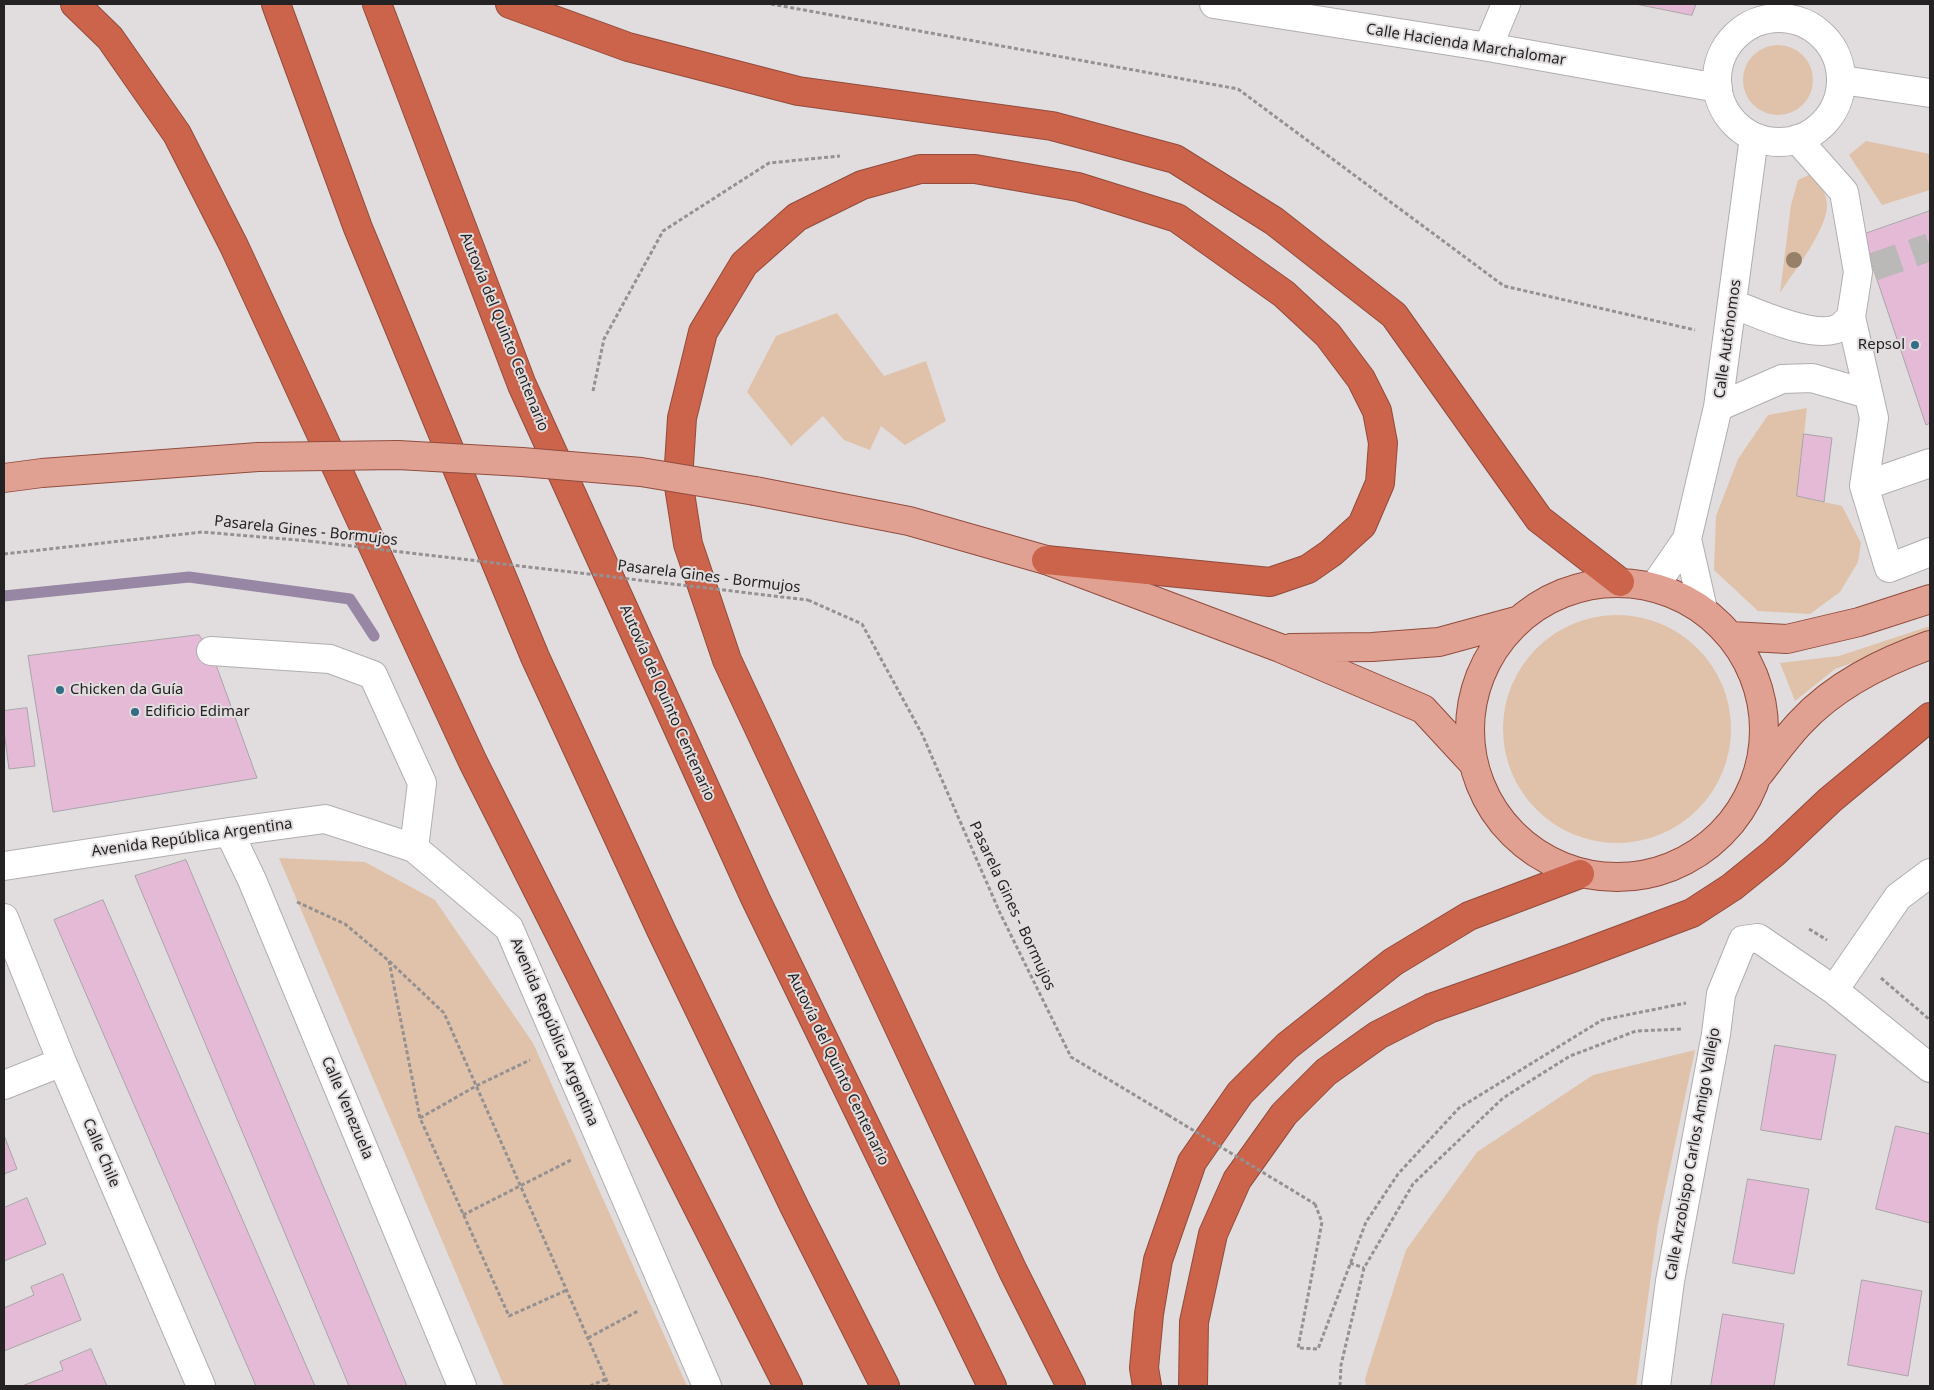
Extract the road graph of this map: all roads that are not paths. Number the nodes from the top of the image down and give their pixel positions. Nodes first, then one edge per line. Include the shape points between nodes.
1 (75, 4) edge
2 (276, 4) edge
3 (376, 4) edge
4 (510, 4) edge
5 (1506, 4) edge
6 (1223, 5) edge
7 (1788, 11) edge
8 (1488, 47) junction
9 (1842, 80) junction
10 (1718, 88) junction
11 (1930, 93) edge
12 (1754, 136) junction
13 (1797, 140) junction
14 (1733, 304) junction
15 (1850, 317) junction
16 (1868, 394) junction
17 (1718, 407) junction
18 (1930, 463) edge
19 (4, 478) edge
20 (1864, 486) junction
21 (1687, 539) junction
22 (1930, 552) edge
23 (1046, 560) junction
24 (1620, 582) junction
25 (1654, 586) junction
26 (1930, 599) edge
27 (1703, 609) junction
28 (1516, 622) junction
29 (1731, 636) junction
30 (1930, 645) edge
31 (1280, 648) junction
32 (211, 651) dead end
33 (1930, 717) edge
34 (1472, 762) junction
35 (1759, 774) junction
36 (229, 832) junction
37 (414, 848) junction
38 (4, 866) edge
39 (1930, 873) edge
40 (1580, 874) junction
41 (4, 918) edge
42 (1834, 990) junction
43 (62, 1062) junction
44 (1930, 1068) edge
45 (4, 1085) edge
46 (200, 1386) edge
47 (462, 1386) edge
48 (707, 1386) edge
49 (788, 1386) edge
50 (885, 1386) edge
51 (992, 1386) edge
52 (1070, 1386) edge
53 (1147, 1386) edge
54 (1193, 1386) edge
55 (1656, 1386) edge

1 - 49 highway via 110,38 177,134 230,237 473,762
2 - 50 highway via 358,228 535,657 795,1208
3 - 51 highway, Autovía del Quinto Centenario via 522,385 756,900
4 - 24 highway via 628,47 798,91 1052,126 1175,159 1274,221 1394,315 1539,520
5 - 8 street
6 - 8 street, Calle Hacienda Marchalomar
7 - 9 street via 1795,20 1814,28 1829,42 1838,60
7 - 10 street via 1775,18 1755,22 1738,33 1718,68
8 - 10 street, Calle Hacienda Marchalomar
9 - 11 street
9 - 13 street via 1838,99 1829,117 1815,131
10 - 12 street via 1724,108 1737,125
12 - 13 street via 1768,141
12 - 14 street, Calle Autónomos
13 - 15 street via 1844,192 1865,270
14 - 15 street via 1783,324 1818,332 1841,327
14 - 17 street, Calle Autónomos
15 - 16 street
16 - 17 street via 1812,378 1782,380
16 - 20 street via 1874,418
17 - 21 street, Calle Autónomos
18 - 20 street
19 - 23 main road, bridge via 258,457 398,455 522,462 641,472 755,491 909,521
20 - 22 street via 1888,568
21 - 25 street, Calle Autónomos
21 - 27 street, Calle Autónomos
23 - 31 main road
23 - 52 highway via 1270,582 1308,569 1362,525 1380,482 1383,443 1377,411 1361,379 1328,335 1284,294 1177,218 1078,187 975,169 920,169 862,185 797,217 744,264 703,332 682,418 678,480 688,544 727,660
24 - 25 main road
24 - 28 main road via 1592,584 1564,592 1539,604
25 - 27 main road
26 - 29 main road via 1859,622 1787,639
27 - 29 main road
28 - 31 main road via 1439,642
28 - 34 main road via 1486,662 1470,711
29 - 35 main road via 1756,678 1765,725
30 - 35 main road via 1900,656 1839,688 1800,723
31 - 34 main road via 1423,709
32 - 37 street via 330,659 373,675 422,783
33 - 54 highway via 1830,800 1774,853 1732,887 1692,913 1431,1008 1378,1035 1326,1072 1284,1114 1237,1180 1213,1234 1194,1322
34 - 40 main road via 1493,812 1531,852
35 - 40 main road via 1743,808 1719,838 1689,860 1645,876 1617,879
36 - 37 street, Avenida República Argentina via 325,819
36 - 38 street, Avenida República Argentina
36 - 47 street, Calle Venezuela via 252,880
37 - 48 street, Avenida República Argentina via 508,928
39 - 42 street via 1898,897
40 - 53 highway via 1469,916 1393,962 1286,1046 1240,1093 1192,1162 1158,1260 1148,1314 1144,1368
41 - 43 street, Calle Chile
42 - 44 street
42 - 55 street, Calle Arzobispo Carlos Amigo Vallejo via 1758,938 1744,940 1721,994 1670,1281
43 - 45 street
43 - 46 street, Calle Chile

